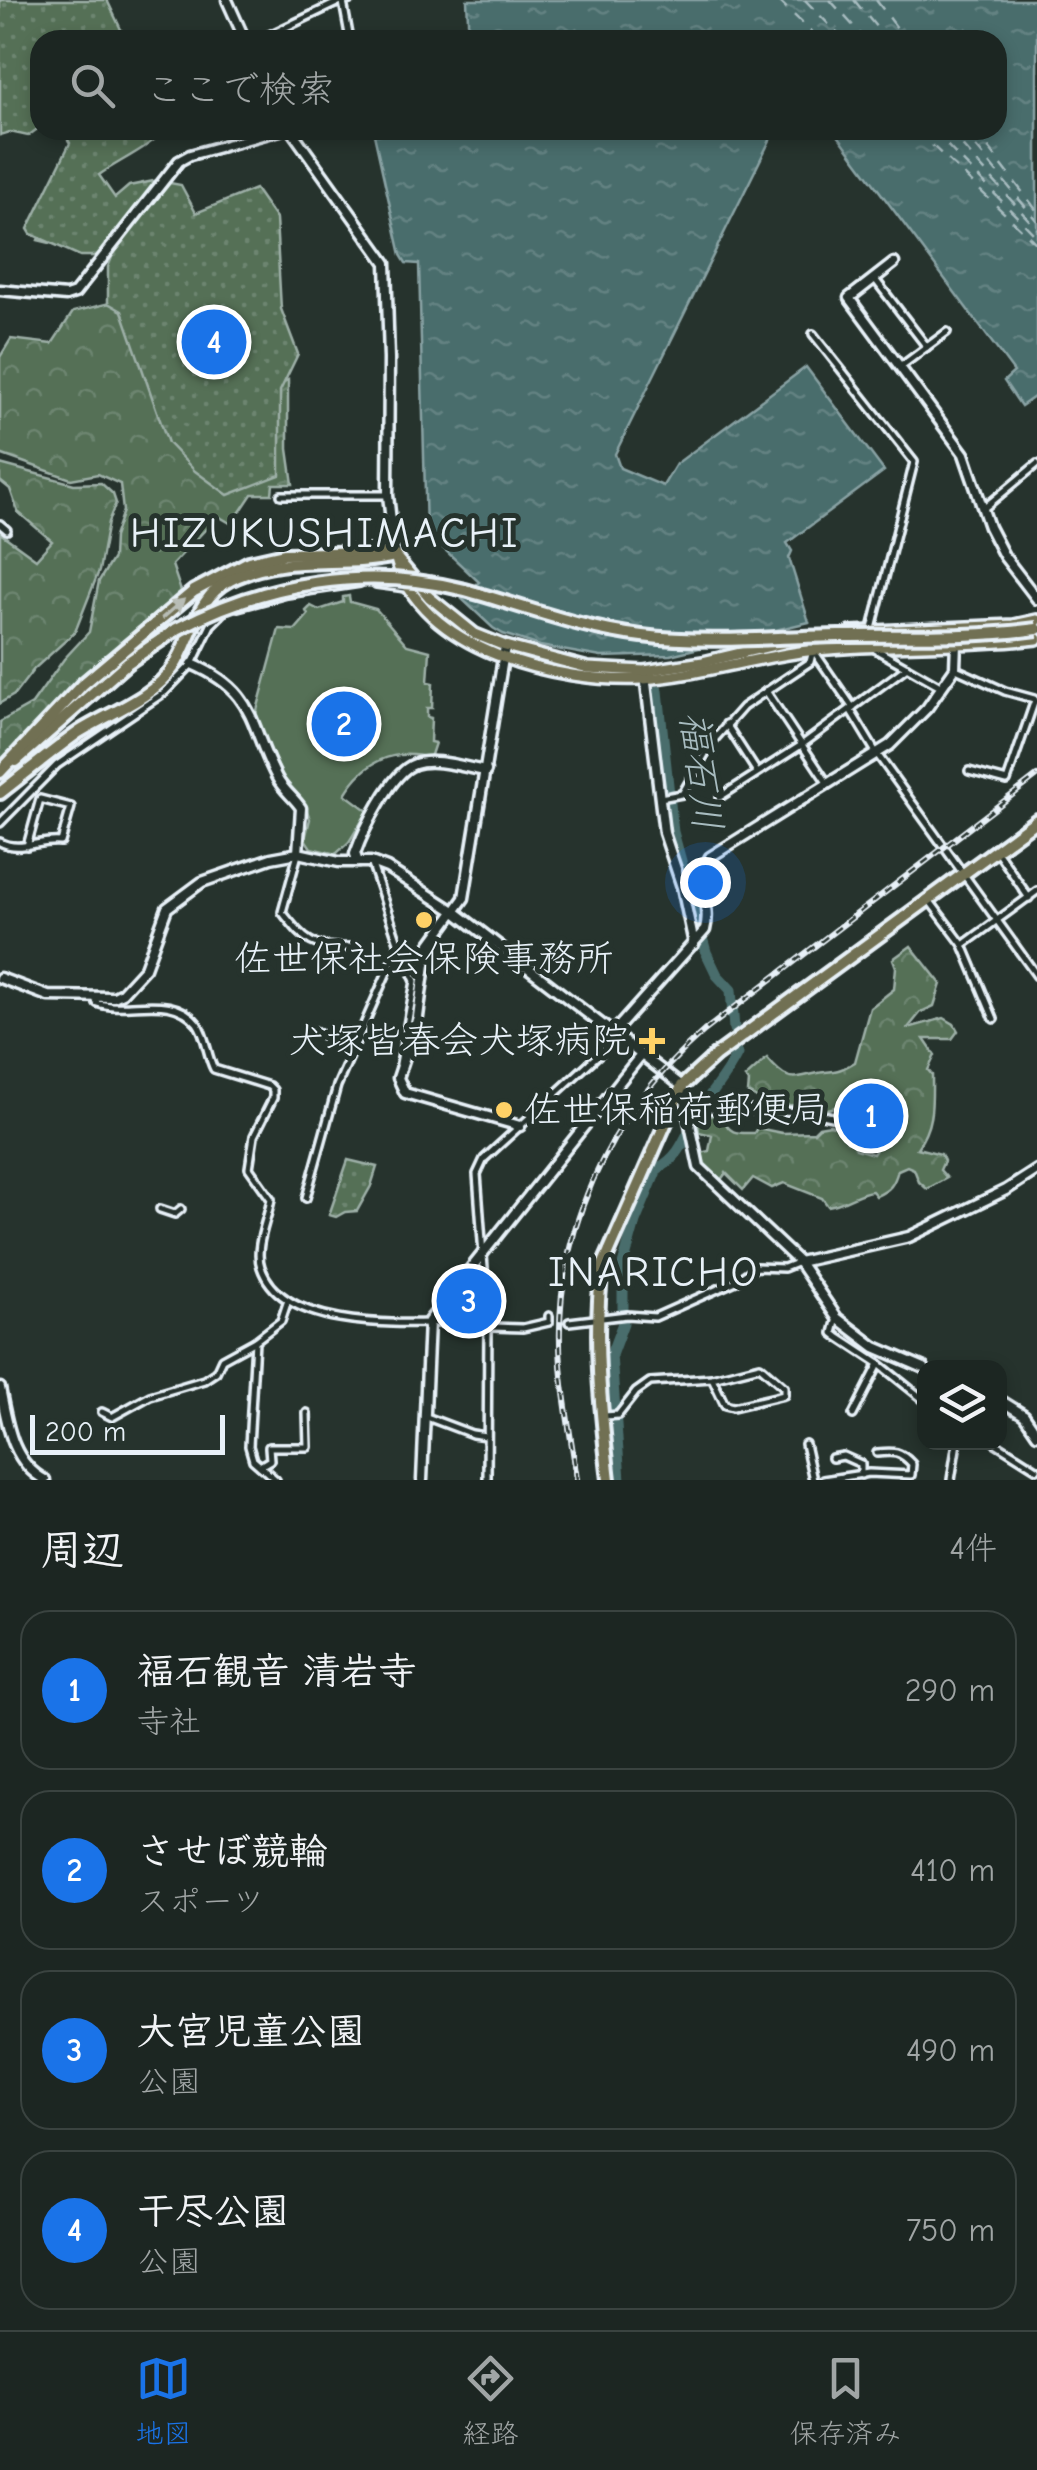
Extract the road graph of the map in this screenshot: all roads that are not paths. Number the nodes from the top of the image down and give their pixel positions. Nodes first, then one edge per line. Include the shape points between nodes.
1 (227, 0) edge
2 (345, 1) edge
3 (240, 30) edge
4 (280, 30) edge
5 (349, 30) edge
6 (244, 140) edge
7 (297, 140) edge
8 (894, 264) dead end
9 (874, 278) junction
10 (0, 290) edge
11 (947, 332) dead end
12 (813, 334) dead end
13 (927, 346) junction
14 (900, 367) junction
15 (1037, 464) edge
16 (281, 495) dead end
17 (388, 495) junction
18 (984, 509) junction
19 (0, 524) edge
20 (7, 530) dead end
21 (396, 556) junction
22 (406, 588) junction
23 (1037, 599) edge
24 (1037, 620) edge
25 (955, 628) junction
26 (872, 629) junction
27 (1037, 629) edge
28 (809, 637) junction
29 (1037, 639) edge
30 (956, 644) junction
31 (868, 646) junction
32 (813, 650) junction
33 (504, 651) junction
34 (192, 664) junction
35 (907, 666) junction
36 (955, 668) junction
37 (645, 675) junction
38 (942, 687) junction
39 (766, 691) junction
40 (1036, 700) edge
41 (852, 708) junction
42 (70, 714) junction
43 (726, 724) junction
44 (803, 744) junction
45 (877, 754) junction
46 (486, 771) junction
47 (968, 771) dead end
48 (0, 773) edge
49 (758, 773) junction
50 (828, 784) junction
51 (0, 792) edge
52 (720, 797) dead end
53 (662, 798) junction
54 (1036, 822) edge
55 (0, 823) edge
56 (0, 842) edge
57 (27, 846) junction
58 (997, 851) junction
59 (298, 853) junction
60 (358, 862) junction
61 (371, 862) junction
62 (964, 874) junction
63 (1037, 892) edge
64 (1029, 898) junction
65 (928, 900) junction
66 (454, 911) junction
67 (1000, 920) junction
68 (694, 944) junction
69 (399, 945) junction
70 (962, 945) junction
71 (349, 947) dead end
72 (1037, 976) edge
73 (0, 978) edge
74 (95, 998) junction
75 (994, 1020) dead end
76 (311, 1030) dead end
77 (614, 1033) junction
78 (352, 1048) junction
79 (641, 1055) junction
80 (399, 1069) junction
81 (682, 1092) junction
82 (858, 1122) dead end
83 (520, 1126) junction
84 (1037, 1170) edge
85 (306, 1198) dead end
86 (160, 1209) dead end
87 (181, 1209) dead end
88 (483, 1252) junction
89 (799, 1262) junction
90 (288, 1300) junction
91 (548, 1316) dead end
92 (603, 1317) junction
93 (838, 1318) junction
94 (429, 1321) junction
95 (488, 1322) junction
96 (569, 1322) dead end
97 (255, 1341) junction
98 (879, 1364) junction
99 (917, 1365) edge
100 (712, 1378) junction
101 (0, 1388) edge
102 (917, 1395) edge
103 (1007, 1405) edge
104 (102, 1412) dead end
105 (307, 1414) dead end
106 (853, 1415) dead end
107 (424, 1416) junction
108 (606, 1416) junction
109 (1037, 1434) edge
110 (486, 1436) junction
111 (805, 1444) dead end
112 (956, 1450) edge
113 (1007, 1450) edge
114 (877, 1453) dead end
115 (832, 1458) dead end
116 (260, 1466) junction
117 (1037, 1469) edge
118 (861, 1475) junction
119 (45, 1480) edge
120 (276, 1480) edge
121 (422, 1480) edge
122 (486, 1480) edge
123 (609, 1480) edge
124 (812, 1480) edge
125 (823, 1480) edge
126 (951, 1480) edge

1 - 3 street
2 - 4 street
2 - 5 street
6 - 10 street via 179,161 75,292
7 - 17 street via 386,263
8 - 9 street
9 - 13 street
9 - 14 street via 849,298
11 - 13 street
12 - 26 street via 914,462
13 - 14 street
14 - 18 street via 964,454
15 - 18 street
16 - 17 street
17 - 21 street
18 - 23 street via 1004,556
19 - 20 street
21 - 22 main road
21 - 33 main road via 446,613
48 -> 21 highway via 82,685 178,603 218,578 285,554
21 - 51 highway via 285,564 226,582 208,597 165,678
22 - 33 main road via 450,631 480,648
22 - 34 street via 333,586 231,609 210,624
24 - 25 main road
25 - 26 main road
25 - 30 street
26 - 28 main road
27 - 42 highway, bridge via 978,636 672,639 603,630 460,589 360,578 250,596 178,629
28 - 32 street
28 - 37 main road
29 - 30 main road
30 - 31 main road
30 - 36 street
31 - 32 main road
31 - 35 street
32 - 37 main road
32 - 39 street via 810,662
32 - 41 street
33 - 37 main road
33 - 46 street
34 - 55 street via 166,692 57,765
34 - 59 street via 225,679 247,709 276,778 301,808
35 - 38 street
35 - 41 street
36 - 38 street
36 - 40 street
37 - 53 street
38 - 45 street via 911,727
39 - 43 street
39 - 44 street
40 - 47 street via 1008,780
41 - 44 street
41 - 45 street
42 - 48 highway
42 - 51 highway
43 - 49 street
43 - 53 street via 682,794
44 - 49 street
44 - 50 street
45 - 50 street
45 - 62 street
46 - 60 street via 413,764 363,831
46 - 66 street via 464,898
49 - 52 street
50 - 68 street via 710,857 701,878 707,920
53 - 68 street via 664,833
54 - 58 highway
56 - 57 street
57 - 57 street via 61,842 71,807 40,799
58 - 62 highway
58 - 64 street
59 - 60 street
59 - 71 street via 282,912 308,942
59 - 74 street via 223,873 180,896 161,918 145,968 133,983 114,998
60 - 61 street
61 - 66 street
61 - 69 street
62 - 65 highway
62 - 67 street
63 - 64 street
64 - 67 street
65 - 70 street
65 - 81 highway via 716,1056
66 - 77 street
66 - 80 street via 428,949 418,1017
67 - 70 street
67 - 72 street
68 - 77 street
69 - 78 street
69 - 80 street via 415,981
70 - 75 street
73 - 74 street via 48,996
74 - 90 street via 107,1006 179,1010 197,1024 214,1069 272,1090 249,1168 271,1199 258,1254 261,1270
76 - 78 street
77 - 79 street
77 - 83 street via 610,1044
78 - 85 street
79 - 81 street
79 - 88 street
80 - 83 street via 405,1094
81 - 82 street via 703,1106
81 - 89 street via 700,1167
81 - 92 highway via 609,1246 602,1268
83 - 88 street via 477,1174
84 - 89 street via 926,1230
86 - 87 street
88 - 94 street
88 - 95 street
89 - 92 street via 756,1268 655,1317
89 - 93 street
90 - 94 street via 345,1320
90 - 97 street via 282,1321
91 - 95 street via 549,1322 523,1328
92 - 96 street
92 - 108 highway
93 - 98 street via 833,1333
93 - 99 street via 875,1347
94 - 95 street
94 - 107 street
95 - 110 street
97 - 104 street via 222,1359 204,1380 112,1416
97 - 116 street via 249,1446
98 - 102 street
98 - 106 street
100 - 100 street via 760,1366 786,1392 730,1407
100 - 108 street via 650,1382 618,1415
101 - 119 street via 23,1463
103 - 109 street
105 - 116 street via 308,1447 269,1448 270,1460
107 - 110 street
107 - 121 street
108 - 123 highway
110 - 122 street
111 - 124 street
112 - 126 street
113 - 117 street
114 - 118 street via 903,1454 911,1474
115 - 118 street via 861,1464
116 - 120 street
118 - 125 street

